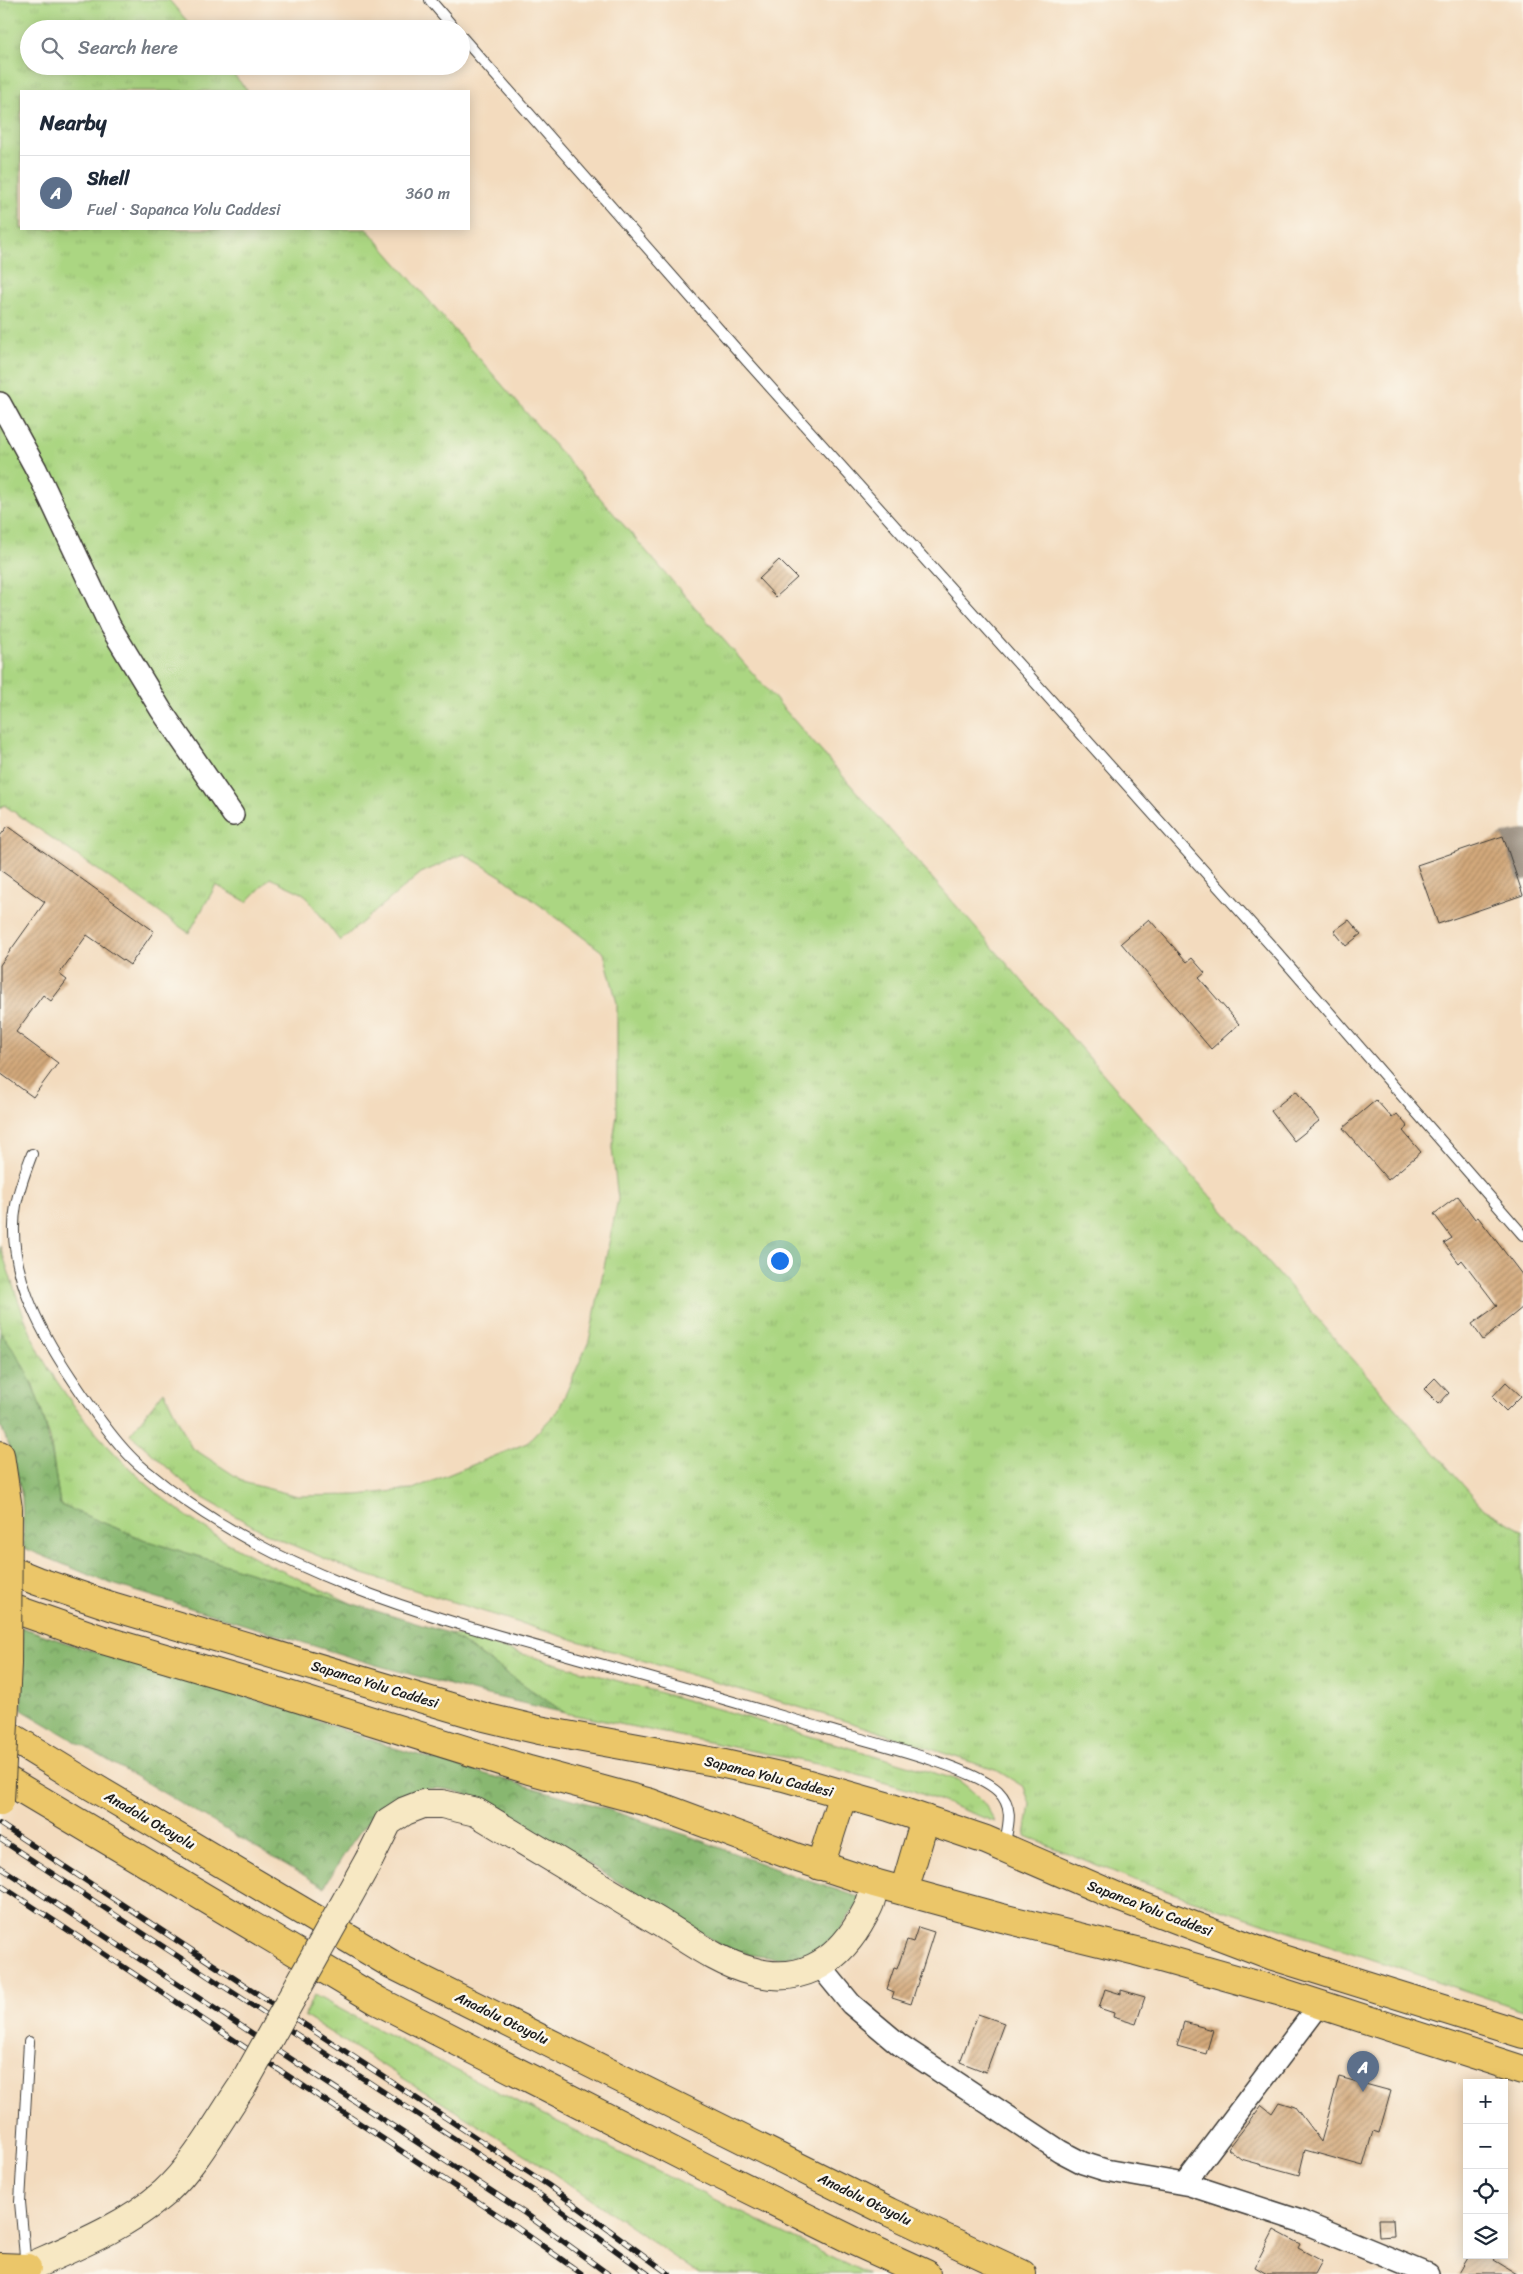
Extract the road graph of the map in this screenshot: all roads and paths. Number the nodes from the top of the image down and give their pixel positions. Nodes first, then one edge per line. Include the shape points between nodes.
1 (430, 0) edge
2 (447, 20) edge
3 (470, 46) edge
4 (0, 403) edge
5 (233, 815) dead end
6 (32, 1154) dead end
7 (1523, 1235) edge
8 (0, 1455) edge
9 (0, 1566) edge
10 (0, 1604) edge
11 (0, 1730) edge
12 (0, 1776) edge
13 (843, 1794) junction
14 (0, 1801) edge
15 (925, 1819) junction
16 (1004, 1848) junction
17 (820, 1866) junction
18 (874, 1883) junction
19 (904, 1891) junction
20 (820, 1966) junction
21 (1320, 2004) junction
22 (1523, 2034) edge
23 (29, 2042) dead end
24 (1523, 2070) edge
25 (1184, 2184) junction
26 (0, 2267) edge
27 (23, 2271) edge
28 (926, 2274) edge
29 (1022, 2274) edge
30 (1428, 2274) edge

1 - 2 lane
3 - 7 lane via 746,360 1283,959
4 - 5 street via 36,469 110,626 161,710
6 - 16 lane via 16,1204 13,1237 22,1284 58,1358 93,1410 140,1466 202,1513 287,1560 367,1593 468,1628 683,1687 978,1778 997,1791 1008,1804 1010,1817
8 - 14 main road, bridge via 8,1509
9 - 13 main road, Sapanca Yolu Caddesi via 111,1606 484,1717 715,1762
10 - 17 main road via 100,1640 529,1770 651,1803
11 - 29 main road, Anadolu Otoyolu via 393,1964 889,2212
12 - 28 main road via 378,2001 708,2170
13 - 15 main road, Sapanca Yolu Caddesi
13 - 17 main road
15 - 16 main road, Sapanca Yolu Caddesi
15 - 19 main road
16 - 22 main road, Sapanca Yolu Caddesi via 1118,1897 1273,1956
17 - 18 main road
18 - 19 main road
18 - 20 street via 872,1903 849,1941
19 - 21 main road
20 - 25 street via 851,2004 900,2046 1060,2151 1105,2170
20 - 27 street, bridge via 787,1975 768,1975 730,1963 476,1812 458,1806 423,1804 388,1822 243,2085 189,2164 164,2192 143,2209 112,2228
21 - 24 main road
21 - 25 street
23 - 27 lane via 20,2202
25 - 30 street via 1300,2221
26 - 27 main road

